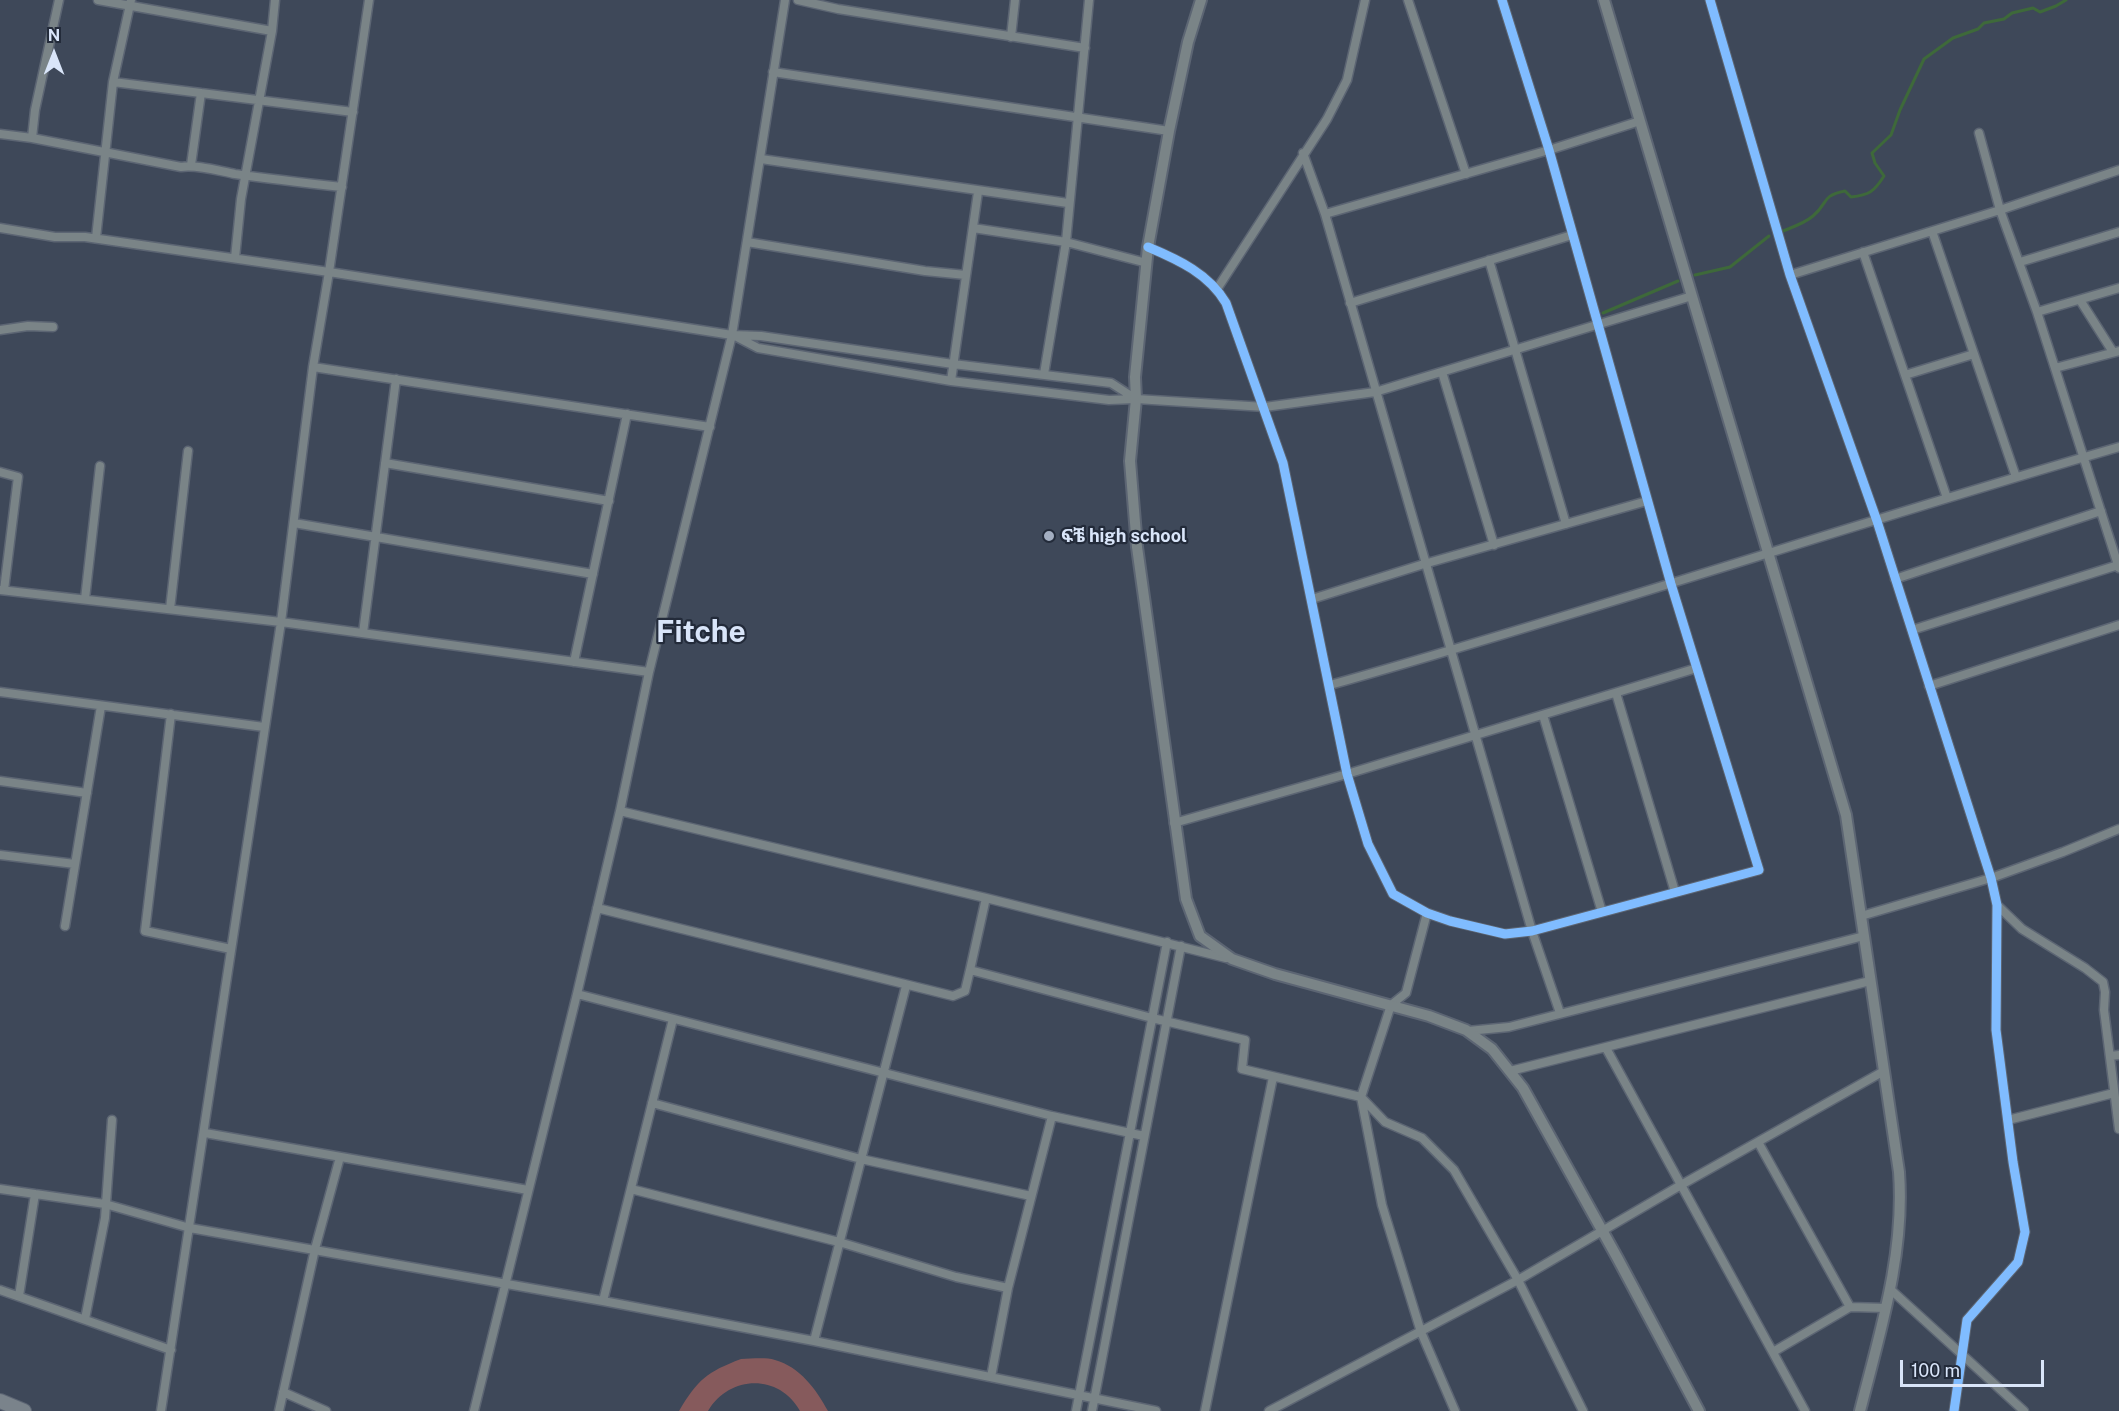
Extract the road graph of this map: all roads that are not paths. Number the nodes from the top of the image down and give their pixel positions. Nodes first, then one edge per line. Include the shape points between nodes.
1 (59, 0) edge
2 (98, 0) edge
3 (275, 0) edge
4 (369, 0) edge
5 (785, 0) edge
6 (798, 0) edge
7 (848, 0) edge
8 (1015, 0) edge
9 (1089, 0) edge
10 (1201, 0) edge
11 (1365, 0) edge
12 (1408, 0) edge
13 (1502, 0) edge
14 (1604, 0) edge
15 (1710, 0) edge
16 (131, 3) edge
17 (838, 9) junction
18 (272, 31) junction
19 (1011, 37) junction
20 (1085, 48) junction
21 (773, 72) junction
22 (113, 82) junction
23 (201, 93) junction
24 (258, 101) junction
25 (353, 112) junction
26 (1078, 117) junction
27 (1640, 121) junction
28 (1169, 131) junction
29 (1979, 133) dead end
30 (0, 134) edge
31 (32, 138) junction
32 (1549, 150) junction
33 (105, 153) junction
34 (1303, 153) junction
35 (761, 159) junction
36 (191, 165) junction
37 (2119, 171) edge
38 (1466, 174) junction
39 (244, 175) junction
40 (342, 187) junction
41 (978, 192) junction
42 (1068, 203) junction
43 (2000, 210) junction
44 (1325, 214) junction
45 (0, 228) edge
46 (973, 228) junction
47 (1932, 231) junction
48 (2119, 232) edge
49 (1572, 235) junction
50 (96, 238) junction
51 (747, 242) junction
52 (1065, 242) junction
53 (1148, 248) junction
54 (1863, 252) junction
55 (235, 258) junction
56 (1489, 260) junction
57 (2020, 262) junction
58 (1147, 264) junction
59 (329, 272) junction
60 (966, 275) junction
61 (1790, 275) junction
62 (2119, 288) edge
63 (1217, 289) junction
64 (1692, 296) junction
65 (2080, 300) junction
66 (1350, 303) junction
67 (2037, 312) junction
68 (1597, 326) junction
69 (53, 327) dead end
70 (0, 330) edge
71 (732, 335) junction
72 (1515, 350) junction
73 (2116, 352) edge
74 (1974, 354) junction
75 (953, 364) junction
76 (313, 367) junction
77 (2055, 368) junction
78 (1442, 372) junction
79 (1044, 374) junction
80 (1905, 375) junction
81 (396, 379) junction
82 (951, 381) junction
83 (1375, 392) junction
84 (1136, 399) junction
85 (1265, 407) junction
86 (627, 414) junction
87 (710, 427) junction
88 (2119, 447) edge
89 (188, 451) dead end
90 (2085, 457) junction
91 (385, 463) junction
92 (100, 466) dead end
93 (0, 472) edge
94 (2016, 477) junction
95 (1947, 498) junction
96 (609, 501) junction
97 (1647, 501) junction
98 (2101, 511) junction
99 (1877, 521) junction
100 (294, 523) junction
101 (1566, 524) junction
102 (375, 537) junction
103 (1494, 544) junction
104 (1768, 552) junction
105 (1424, 564) junction
106 (2119, 566) edge
107 (593, 574) junction
108 (1895, 579) junction
109 (1671, 584) junction
110 (2, 590) edge
111 (1312, 599) junction
112 (85, 600) junction
113 (170, 609) junction
114 (281, 622) junction
115 (2119, 625) edge
116 (1912, 630) junction
117 (363, 633) junction
118 (1451, 651) junction
119 (574, 662) junction
120 (1697, 668) junction
121 (650, 672) junction
122 (1330, 685) junction
123 (1929, 686) junction
124 (0, 692) edge
125 (1616, 693) junction
126 (101, 706) junction
127 (171, 714) junction
128 (1543, 715) junction
129 (264, 727) junction
130 (1475, 736) junction
131 (1347, 774) junction
132 (0, 781) edge
133 (87, 792) junction
134 (620, 811) junction
135 (1174, 823) junction
136 (2119, 829) edge
137 (0, 855) edge
138 (75, 864) junction
139 (1991, 878) junction
140 (1675, 892) junction
141 (986, 898) junction
142 (1996, 904) junction
143 (597, 908) junction
144 (1602, 912) junction
145 (1427, 913) junction
146 (1861, 916) junction
147 (65, 926) dead end
148 (1532, 931) junction
149 (1864, 936) junction
150 (1167, 942) junction
151 (1181, 945) junction
152 (231, 950) junction
153 (1232, 959) junction
154 (970, 970) junction
155 (1870, 981) junction
156 (906, 986) junction
157 (577, 994) junction
158 (1391, 1005) junction
159 (1560, 1012) junction
160 (1152, 1018) junction
161 (673, 1019) junction
162 (1166, 1022) junction
163 (1468, 1031) junction
164 (1606, 1048) junction
165 (2114, 1055) edge
166 (1510, 1071) junction
167 (1884, 1071) junction
168 (884, 1073) junction
169 (1273, 1077) junction
170 (2114, 1093) junction
171 (1361, 1097) junction
172 (652, 1103) junction
173 (1052, 1116) junction
174 (112, 1120) dead end
175 (2008, 1120) junction
176 (2119, 1129) edge
177 (1129, 1132) junction
178 (205, 1133) junction
179 (1144, 1136) junction
180 (1758, 1142) junction
181 (340, 1157) junction
182 (861, 1159) junction
183 (1681, 1185) junction
184 (0, 1189) edge
185 (631, 1189) junction
186 (528, 1190) junction
187 (35, 1194) junction
188 (1031, 1196) junction
189 (105, 1204) junction
190 (190, 1228) junction
191 (1602, 1232) junction
192 (839, 1242) junction
193 (315, 1249) junction
194 (1518, 1280) junction
195 (506, 1282) junction
196 (1008, 1288) junction
197 (1890, 1289) junction
198 (0, 1290) edge
199 (19, 1296) junction
200 (603, 1300) junction
201 (1850, 1307) junction
202 (1886, 1308) junction
203 (85, 1319) junction
204 (1420, 1332) junction
205 (814, 1341) junction
206 (171, 1350) junction
207 (1773, 1352) junction
208 (1962, 1354) junction
209 (990, 1377) junction
210 (283, 1392) junction
211 (1080, 1396) junction
212 (1096, 1399) junction
213 (0, 1401) edge
214 (24, 1411) edge
215 (161, 1411) edge
216 (279, 1411) edge
217 (326, 1411) edge
218 (474, 1411) edge
219 (1076, 1411) edge
220 (1092, 1411) edge
221 (1156, 1411) edge
222 (1205, 1411) edge
223 (1269, 1411) edge
224 (1455, 1411) edge
225 (1583, 1411) edge
226 (1699, 1411) edge
227 (1805, 1411) edge
228 (1860, 1411) edge
229 (1954, 1411) edge
230 (2024, 1411) edge

1 - 31 street
2 - 16 street
3 - 18 street
4 - 25 street
5 - 21 street
6 - 17 street
7 - 17 street
8 - 19 street
9 - 20 street
10 - 28 street
11 - 34 street via 1347,80 1327,119
12 - 38 street
13 - 32 street
14 - 27 street
15 - 61 street
16 - 18 street
16 - 22 street
17 - 19 street
18 - 24 street
19 - 20 street
20 - 26 street
21 - 26 street
21 - 35 street
22 - 23 street
22 - 33 street
23 - 24 street
23 - 36 street
24 - 25 street
24 - 39 street
25 - 40 street
26 - 28 street
26 - 42 street
27 - 32 street
27 - 64 street
28 - 53 street
29 - 43 street
30 - 31 street
31 - 33 street
32 - 38 street
32 - 49 street
33 - 36 street
33 - 50 street
34 - 44 street
34 - 63 street
35 - 41 street
35 - 51 street
36 - 39 street
37 - 43 street
38 - 44 street
39 - 40 street
39 - 55 street
40 - 59 street
41 - 42 street
41 - 46 street
42 - 52 street
43 - 47 street
43 - 57 street
44 - 66 street
45 - 50 street via 55,237
46 - 52 street
46 - 60 street
47 - 54 street
47 - 74 street
48 - 57 street
49 - 56 street
49 - 68 street
50 - 55 street
51 - 60 street
51 - 71 street
52 - 58 street
52 - 79 street
53 - 58 street
53 - 63 street via 1183,262
54 - 61 street
54 - 80 street
55 - 59 street
56 - 66 street
56 - 72 street
57 - 67 street
58 - 84 street
59 - 71 street
59 - 76 street
60 - 75 street
61 - 99 street
62 - 65 street
63 - 85 street via 1226,303
64 - 68 street
64 - 104 street
65 - 67 street
65 - 73 street
66 - 83 street
67 - 77 street
68 - 72 street
68 - 97 street
69 - 70 street
71 - 75 street
71 - 82 street via 758,348
71 - 87 street
72 - 78 street
72 - 101 street
73 - 77 street
74 - 80 street
74 - 94 street
75 - 79 street
75 - 82 street
76 - 81 street
76 - 100 street
77 - 90 street
78 - 83 street
78 - 103 street
79 - 84 street via 1111,383
80 - 95 street
81 - 86 street
81 - 91 street
82 - 84 street via 1109,400
83 - 85 street
83 - 105 street
84 - 85 street
84 - 135 street via 1130,461 1136,536
85 - 111 street via 1283,463
86 - 87 street
86 - 96 street
87 - 121 street
88 - 90 street
89 - 113 street
90 - 94 street
90 - 98 street
91 - 96 street
91 - 102 street
92 - 112 street
93 - 110 street via 18,477
94 - 95 street
95 - 99 street
96 - 107 street
97 - 101 street
97 - 109 street
98 - 106 street
98 - 108 street
99 - 104 street
99 - 108 street
100 - 102 street
100 - 114 street
101 - 103 street
102 - 107 street
102 - 117 street
103 - 105 street
104 - 109 street
104 - 146 street via 1846,815
105 - 111 street
105 - 118 street
106 - 116 street
107 - 119 street
108 - 116 street
109 - 118 street
109 - 120 street
110 - 112 street
111 - 122 street
112 - 113 street
113 - 114 street
114 - 117 street
114 - 129 street
115 - 123 street
116 - 123 street
117 - 119 street
118 - 122 street
118 - 130 street
119 - 121 street
120 - 125 street
120 - 140 street via 1759,870
121 - 134 street
122 - 131 street
123 - 139 street
124 - 126 street
125 - 128 street
125 - 140 street
126 - 127 street
126 - 133 street
127 - 129 street
127 - 152 street via 145,931
128 - 130 street
128 - 144 street
129 - 152 street
130 - 131 street
130 - 148 street
131 - 135 street
131 - 145 street via 1368,844 1393,894
132 - 133 street
133 - 138 street
134 - 141 street
134 - 143 street
135 - 153 street via 1186,899 1200,936
136 - 139 street
137 - 138 street
138 - 147 street
139 - 142 street
139 - 146 street
140 - 144 street
141 - 150 street
141 - 154 street
142 - 165 street via 2022,929 2103,982 2104,1010
142 - 175 street via 1996,1030
143 - 156 street
143 - 157 street
144 - 148 street
145 - 148 street via 1506,934
145 - 158 street via 1406,993
146 - 149 street
148 - 159 street
149 - 155 street
149 - 159 street
150 - 151 street
150 - 160 street
151 - 153 street
151 - 162 street
152 - 178 street
153 - 158 street
154 - 156 street via 965,991 954,996
154 - 160 street
155 - 164 street
155 - 167 street
156 - 168 street
157 - 161 street
157 - 186 street
158 - 163 street
158 - 171 street
159 - 163 street via 1509,1027
160 - 162 street
160 - 177 street
161 - 168 street
161 - 172 street
162 - 169 street via 1245,1040 1242,1069
162 - 179 street
163 - 166 street via 1492,1049
164 - 166 street
164 - 183 street
165 - 170 street
166 - 191 street
167 - 180 street
167 - 197 street via 1901,1198
168 - 173 street
168 - 182 street
169 - 171 street
169 - 222 street
170 - 175 street
170 - 176 street
171 - 194 street via 1385,1122 1422,1138 1454,1170
171 - 204 street via 1382,1205
172 - 182 street
172 - 185 street
173 - 177 street
173 - 188 street
174 - 189 street
175 - 208 street via 2025,1232 2023,1247 2018,1262 1967,1320
177 - 179 street
177 - 211 street
178 - 181 street
178 - 190 street
179 - 212 street
180 - 183 street
180 - 201 street
181 - 186 street
181 - 193 street
182 - 188 street
182 - 192 street
183 - 191 street
183 - 207 street
184 - 187 street
185 - 192 street
185 - 200 street
186 - 195 street
187 - 189 street
187 - 199 street
188 - 196 street
189 - 190 street
189 - 203 street
190 - 193 street
190 - 206 street
191 - 194 street
191 - 226 street
192 - 196 street via 956,1277
192 - 205 street
193 - 195 street
193 - 210 street
194 - 204 street
194 - 225 street
195 - 200 street
195 - 218 street
196 - 209 street
197 - 202 street
197 - 208 street
198 - 199 street
199 - 203 street
200 - 205 street
201 - 202 street
201 - 207 street
202 - 228 street
203 - 206 street
204 - 223 street
204 - 224 street
205 - 209 street
206 - 215 street
207 - 227 street
208 - 229 street
208 - 230 street
209 - 211 street
210 - 216 street
210 - 217 street
211 - 212 street
211 - 219 street
212 - 220 street
212 - 221 street
213 - 214 highway

